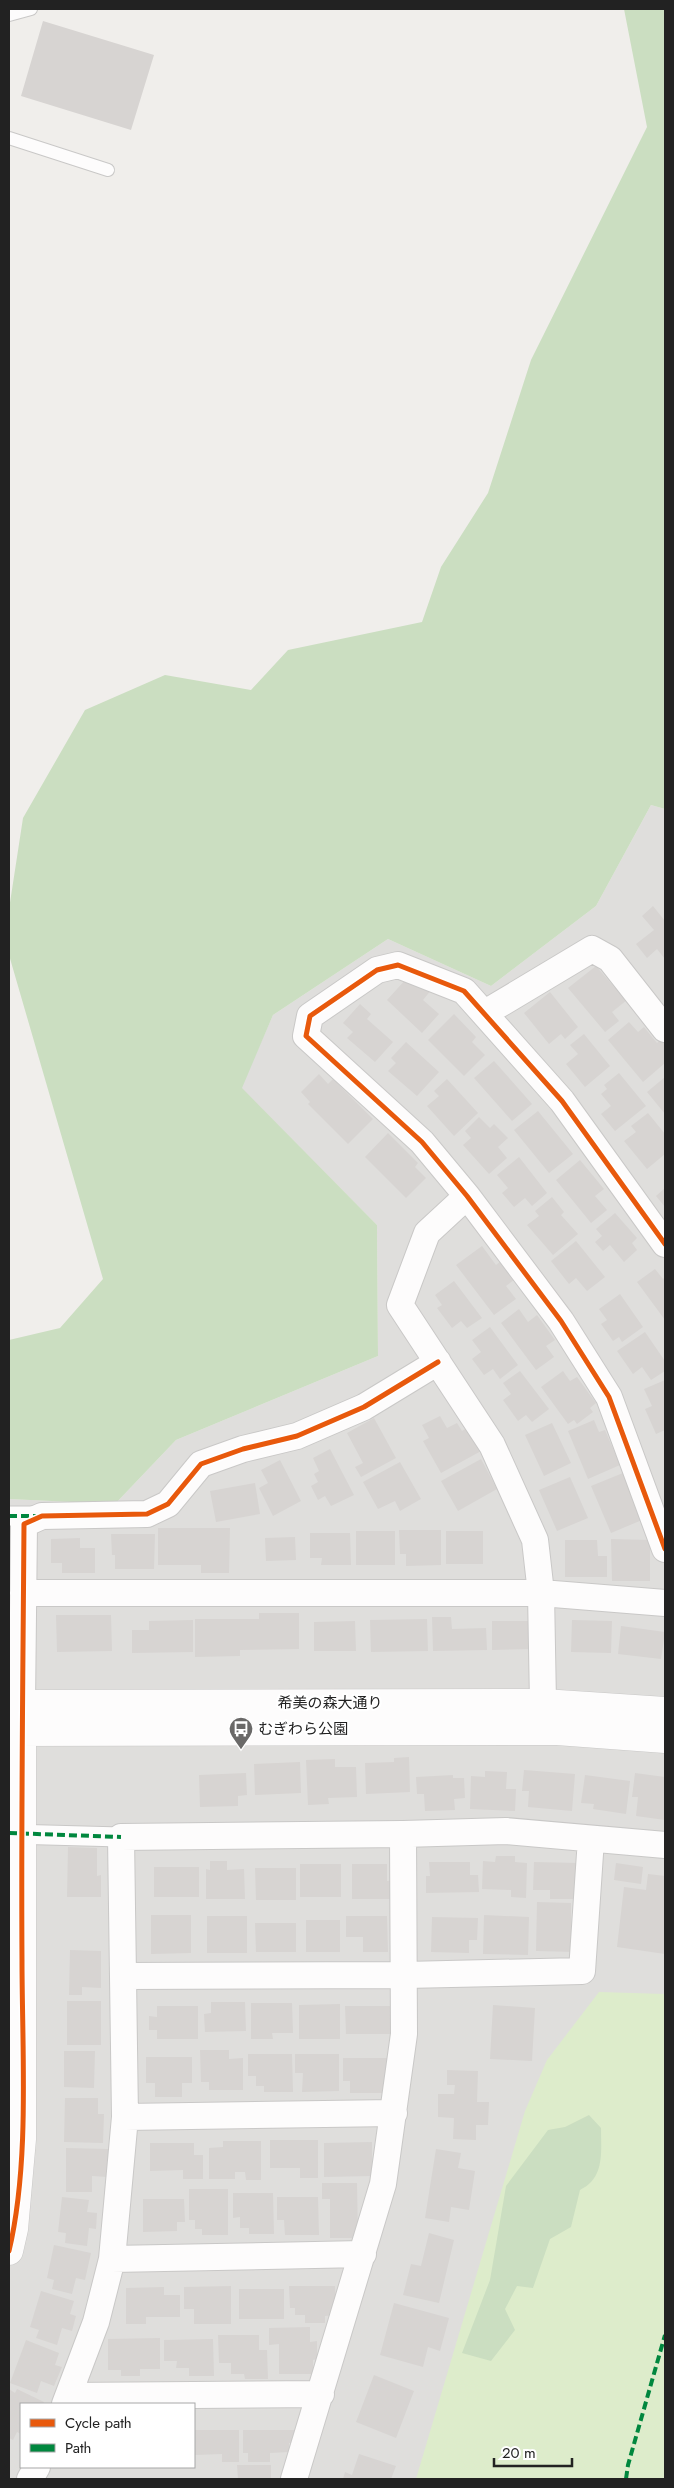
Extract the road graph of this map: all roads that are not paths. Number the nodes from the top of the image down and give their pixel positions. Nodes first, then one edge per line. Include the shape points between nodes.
1 (31, 9) edge
2 (9, 15) edge
3 (9, 138) edge
4 (108, 170) dead end
5 (485, 1013) junction
6 (665, 1029) edge
7 (467, 1196) junction
8 (665, 1241) edge
9 (438, 1362) junction
10 (9, 1516) edge
11 (42, 1516) junction
12 (665, 1549) edge
13 (24, 1593) junction
14 (541, 1593) junction
15 (665, 1603) edge
16 (543, 1703) junction
17 (15, 1704) edge
18 (665, 1711) edge
19 (15, 1732) edge
20 (665, 1739) edge
21 (15, 1834) edge
22 (403, 1834) junction
23 (121, 1837) junction
24 (591, 1839) junction
25 (665, 1845) edge
26 (405, 1975) junction
27 (124, 1976) junction
28 (394, 2113) junction
29 (126, 2117) junction
30 (9, 2251) edge
31 (363, 2254) junction
32 (112, 2259) junction
33 (321, 2394) junction
34 (67, 2400) edge
35 (36, 2468) edge
36 (30, 2479) edge
37 (294, 2479) edge

1 - 2 lane
3 - 4 lane
5 - 6 street via 592,949 610,959
5 - 7 street via 464,991 398,965 377,970 310,1016 306,1036 422,1142
5 - 8 street via 562,1101
7 - 9 street via 427,1233 400,1305
7 - 12 street via 561,1321 609,1397
9 - 11 street via 364,1407 297,1436 243,1448 202,1464 168,1504 147,1514
9 - 14 street via 492,1444 535,1540
10 - 11 street
11 - 13 street via 24,1524
13 - 14 street
13 - 17 street
14 - 15 street
14 - 16 street
16 - 17 street, 希美の森大通り
16 - 18 street, 希美の森大通り
17 - 19 street
19 - 20 street, 希美の森大通り via 557,1731
19 - 21 street
21 - 23 street
21 - 30 street via 22,2139
22 - 23 street
22 - 24 street via 506,1831
22 - 26 street
23 - 27 street
24 - 25 street
24 - 26 street via 582,1971
26 - 27 street
26 - 28 street via 404,2034
27 - 29 street
28 - 29 street
28 - 31 street via 383,2184
29 - 32 street
31 - 32 street
31 - 33 street
32 - 34 street via 96,2322
33 - 34 street
33 - 37 street
35 - 36 street

